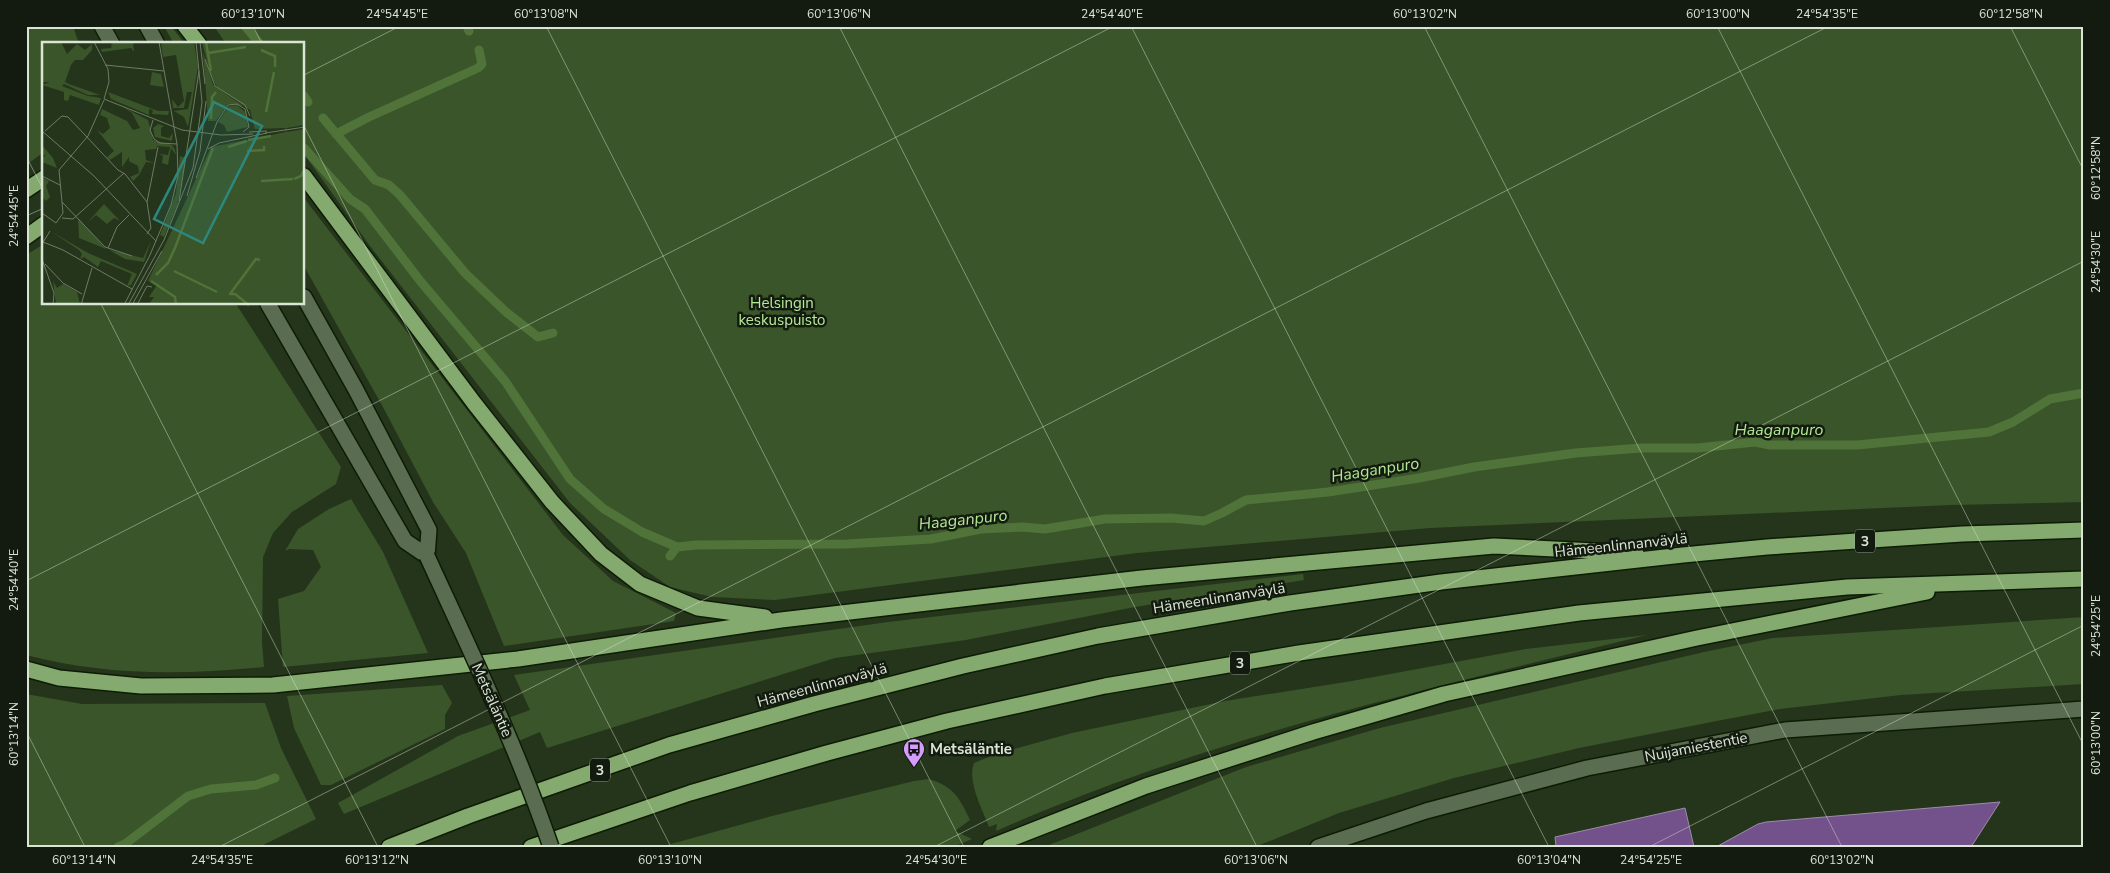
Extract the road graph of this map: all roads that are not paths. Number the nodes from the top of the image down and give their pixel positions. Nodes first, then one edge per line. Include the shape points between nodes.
1 (102, 26) edge
2 (147, 26) edge
3 (185, 26) edge
4 (111, 42) edge
5 (156, 42) edge
6 (197, 42) edge
7 (305, 177) edge
8 (42, 179) edge
9 (26, 190) edge
10 (42, 225) edge
11 (26, 237) edge
12 (305, 299) edge
13 (269, 305) edge
14 (2084, 530) edge
15 (1683, 555) junction
16 (428, 556) junction
17 (2084, 579) edge
18 (1969, 583) junction
19 (781, 620) junction
20 (26, 669) edge
21 (2084, 709) edge
22 (389, 847) edge
23 (531, 847) edge
24 (551, 847) edge
25 (990, 847) edge
26 (1318, 847) edge

1 - 4 main road
2 - 5 main road
3 - 6 highway
7 - 19 highway via 552,502 602,554 640,584 698,608
8 - 9 highway
10 - 11 highway
12 - 16 main road, Metsäläntie via 429,530
13 - 16 main road via 405,541
14 - 15 highway, Hämeenlinnanväylä / 3 via 1962,534
15 - 19 highway via 1494,546 1142,578
15 - 22 highway, Hämeenlinnanväylä / 3 via 1441,582 1290,603 1098,636 1011,655 814,704 669,745
16 - 24 main road, Metsäläntie, bridge via 496,706
17 - 18 highway, 3
18 - 23 highway, 3 via 1837,588 1579,613 1299,653 1105,686 947,721 827,753 690,793
18 - 25 highway via 1444,694 1146,786
19 - 20 highway via 518,659 273,685 141,686 59,678
21 - 26 main road, Nuijamiestentie via 1785,730 1587,768 1426,811

